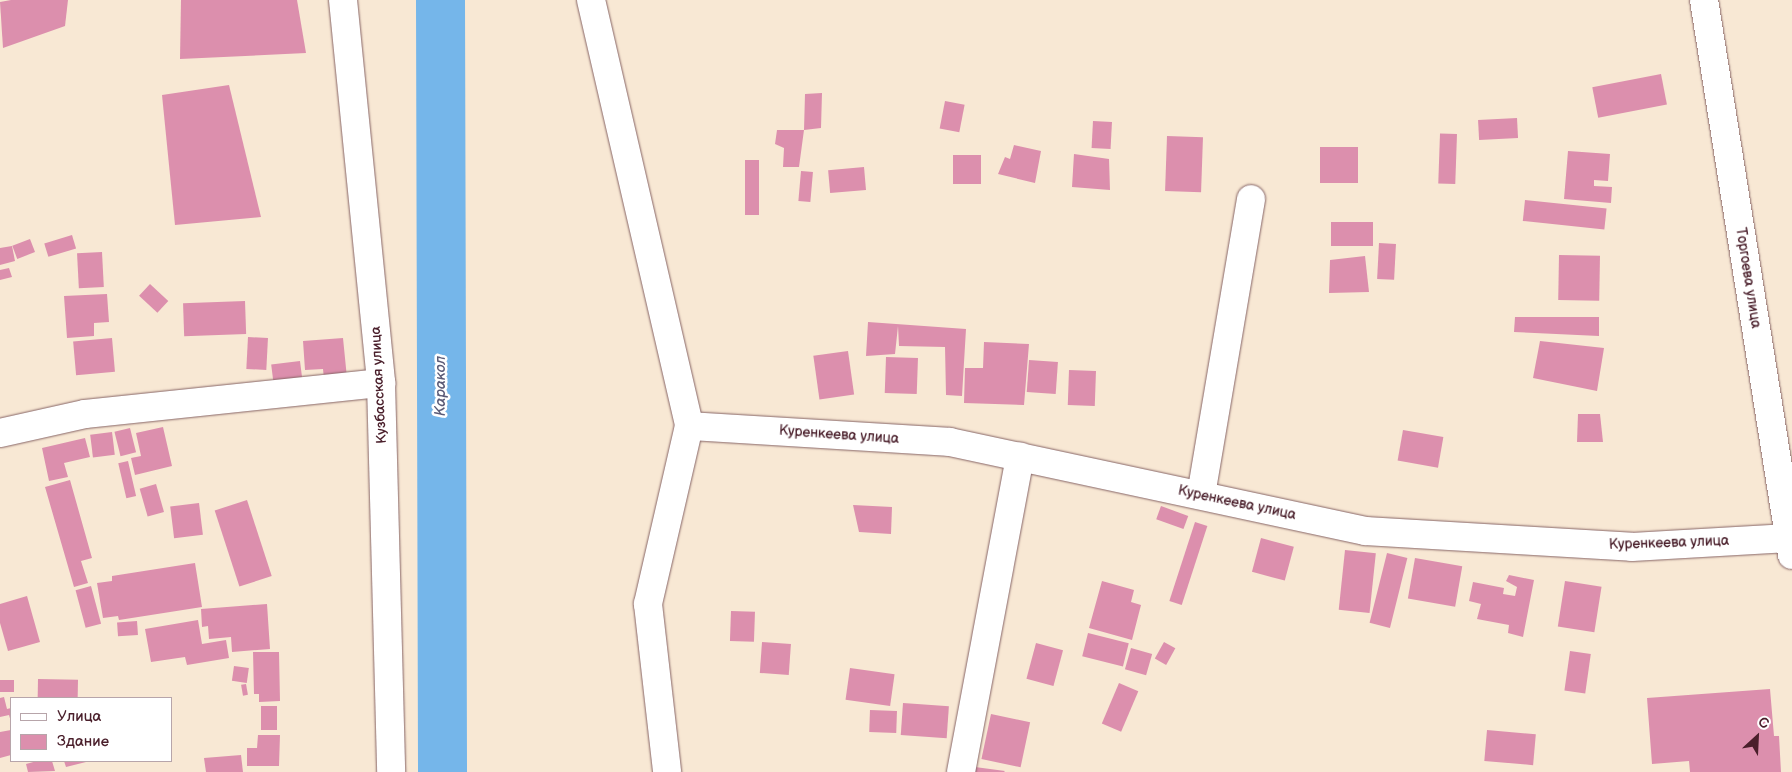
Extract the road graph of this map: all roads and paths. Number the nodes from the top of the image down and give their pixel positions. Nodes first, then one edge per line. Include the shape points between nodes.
1 (343, 0) edge
2 (590, 0) edge
3 (1704, 0) edge
4 (1251, 199) dead end
5 (381, 383) junction
6 (689, 426) junction
7 (0, 432) edge
8 (1020, 456) junction
9 (1785, 468) edge
10 (1201, 495) junction
11 (1791, 547) edge
12 (391, 772) edge
13 (667, 772) edge
14 (962, 772) edge

1 - 5 street, Кузбасская улица
2 - 6 street
3 - 9 street, Торгоева улица
4 - 10 street
5 - 7 street via 85,414
5 - 12 street, Кузбасская улица
6 - 8 street, Куренкеева улица via 950,442
6 - 13 street via 648,604
8 - 10 street, Куренкеева улица
8 - 14 street
9 - 11 street, Торгоева улица
10 - 11 street, Куренкеева улица via 1364,531 1632,547

